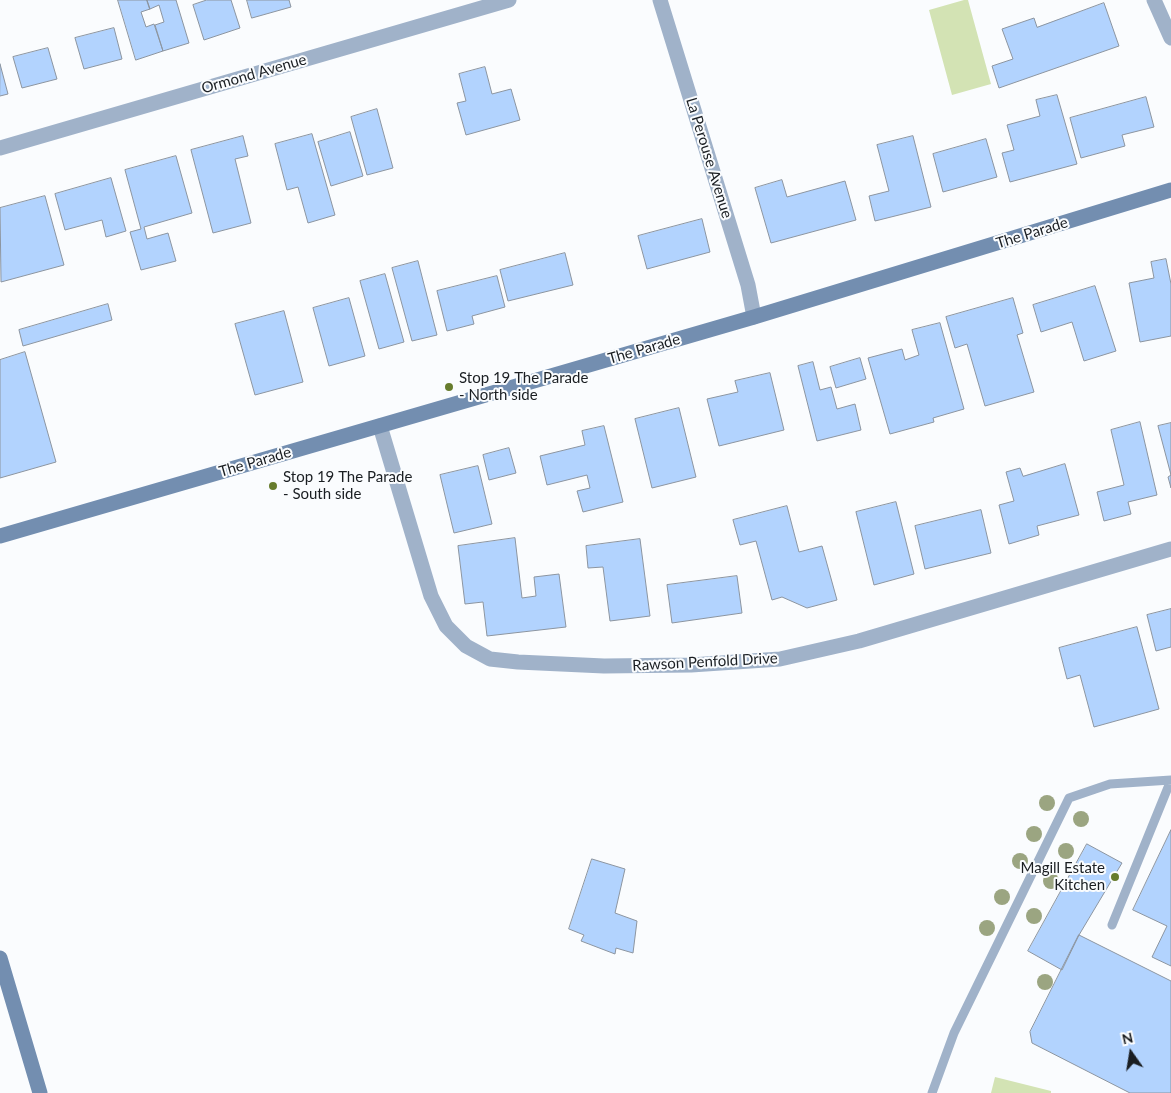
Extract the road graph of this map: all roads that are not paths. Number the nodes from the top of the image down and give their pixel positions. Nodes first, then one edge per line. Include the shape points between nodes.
1 (509, 0) edge
2 (660, 0) edge
3 (1154, 0) edge
4 (1171, 38) edge
5 (0, 148) edge
6 (1171, 190) edge
7 (754, 317) junction
8 (380, 426) junction
9 (0, 536) edge
10 (1171, 549) edge
11 (1171, 780) edge
12 (1112, 925) dead end
13 (0, 958) edge
14 (40, 1093) edge
15 (932, 1093) edge

1 - 5 street, Ormond Avenue
2 - 7 street, La Perouse Avenue via 748,285
3 - 4 street
6 - 7 main road, The Parade
7 - 8 main road, The Parade
8 - 9 main road, The Parade
8 - 10 street, Rawson Penfold Drive via 431,596 446,626 466,646 490,658 604,666 691,666 780,659 860,641
11 - 12 lane
11 - 15 lane via 1110,784 1069,798 954,1033
13 - 14 main road

